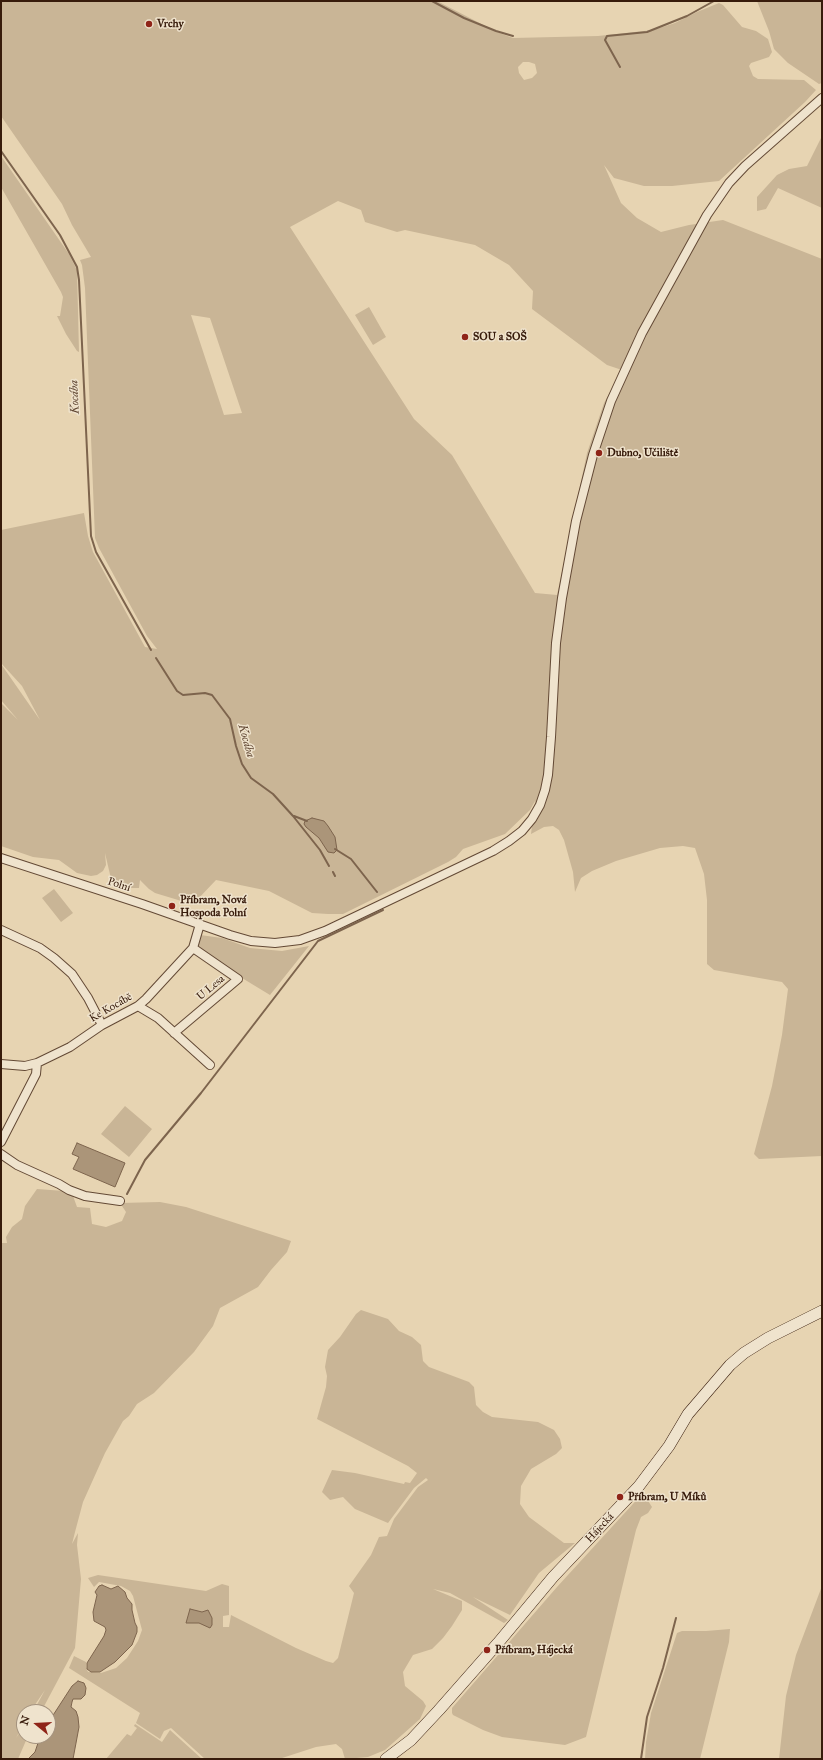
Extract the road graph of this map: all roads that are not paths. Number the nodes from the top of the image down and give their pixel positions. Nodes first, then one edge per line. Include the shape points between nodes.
1 (822, 98) edge
2 (1, 858) edge
3 (200, 924) junction
4 (1, 930) edge
5 (193, 948) junction
6 (138, 1006) junction
7 (102, 1025) junction
8 (174, 1033) junction
9 (37, 1063) junction
10 (1, 1064) edge
11 (210, 1065) dead end
12 (1, 1142) edge
13 (1, 1154) edge
14 (120, 1201) dead end
15 (822, 1311) edge
16 (386, 1759) edge

1 - 3 street, Polní via 745,166 715,204 642,333 611,401 593,454 576,521 556,643 548,775 540,805 532,819 518,835 493,851 326,931 300,940 275,943 251,941
2 - 3 street, Polní
3 - 5 street, Ke Kocábě
4 - 7 street via 40,948 72,974
5 - 6 street, Ke Kocábě
5 - 8 street, U Lesa via 238,980
6 - 7 street, Ke Kocábě
6 - 8 street via 158,1018
7 - 9 street, Ke Kocábě via 70,1047
8 - 11 street
9 - 10 street, Ke Kocábě via 25,1066
9 - 12 street via 36,1074
13 - 14 street via 17,1165 69,1190 85,1196
15 - 16 main road, Hájecká via 768,1338 744,1353 730,1366 688,1414 669,1446 639,1486 553,1577 439,1710 411,1740

